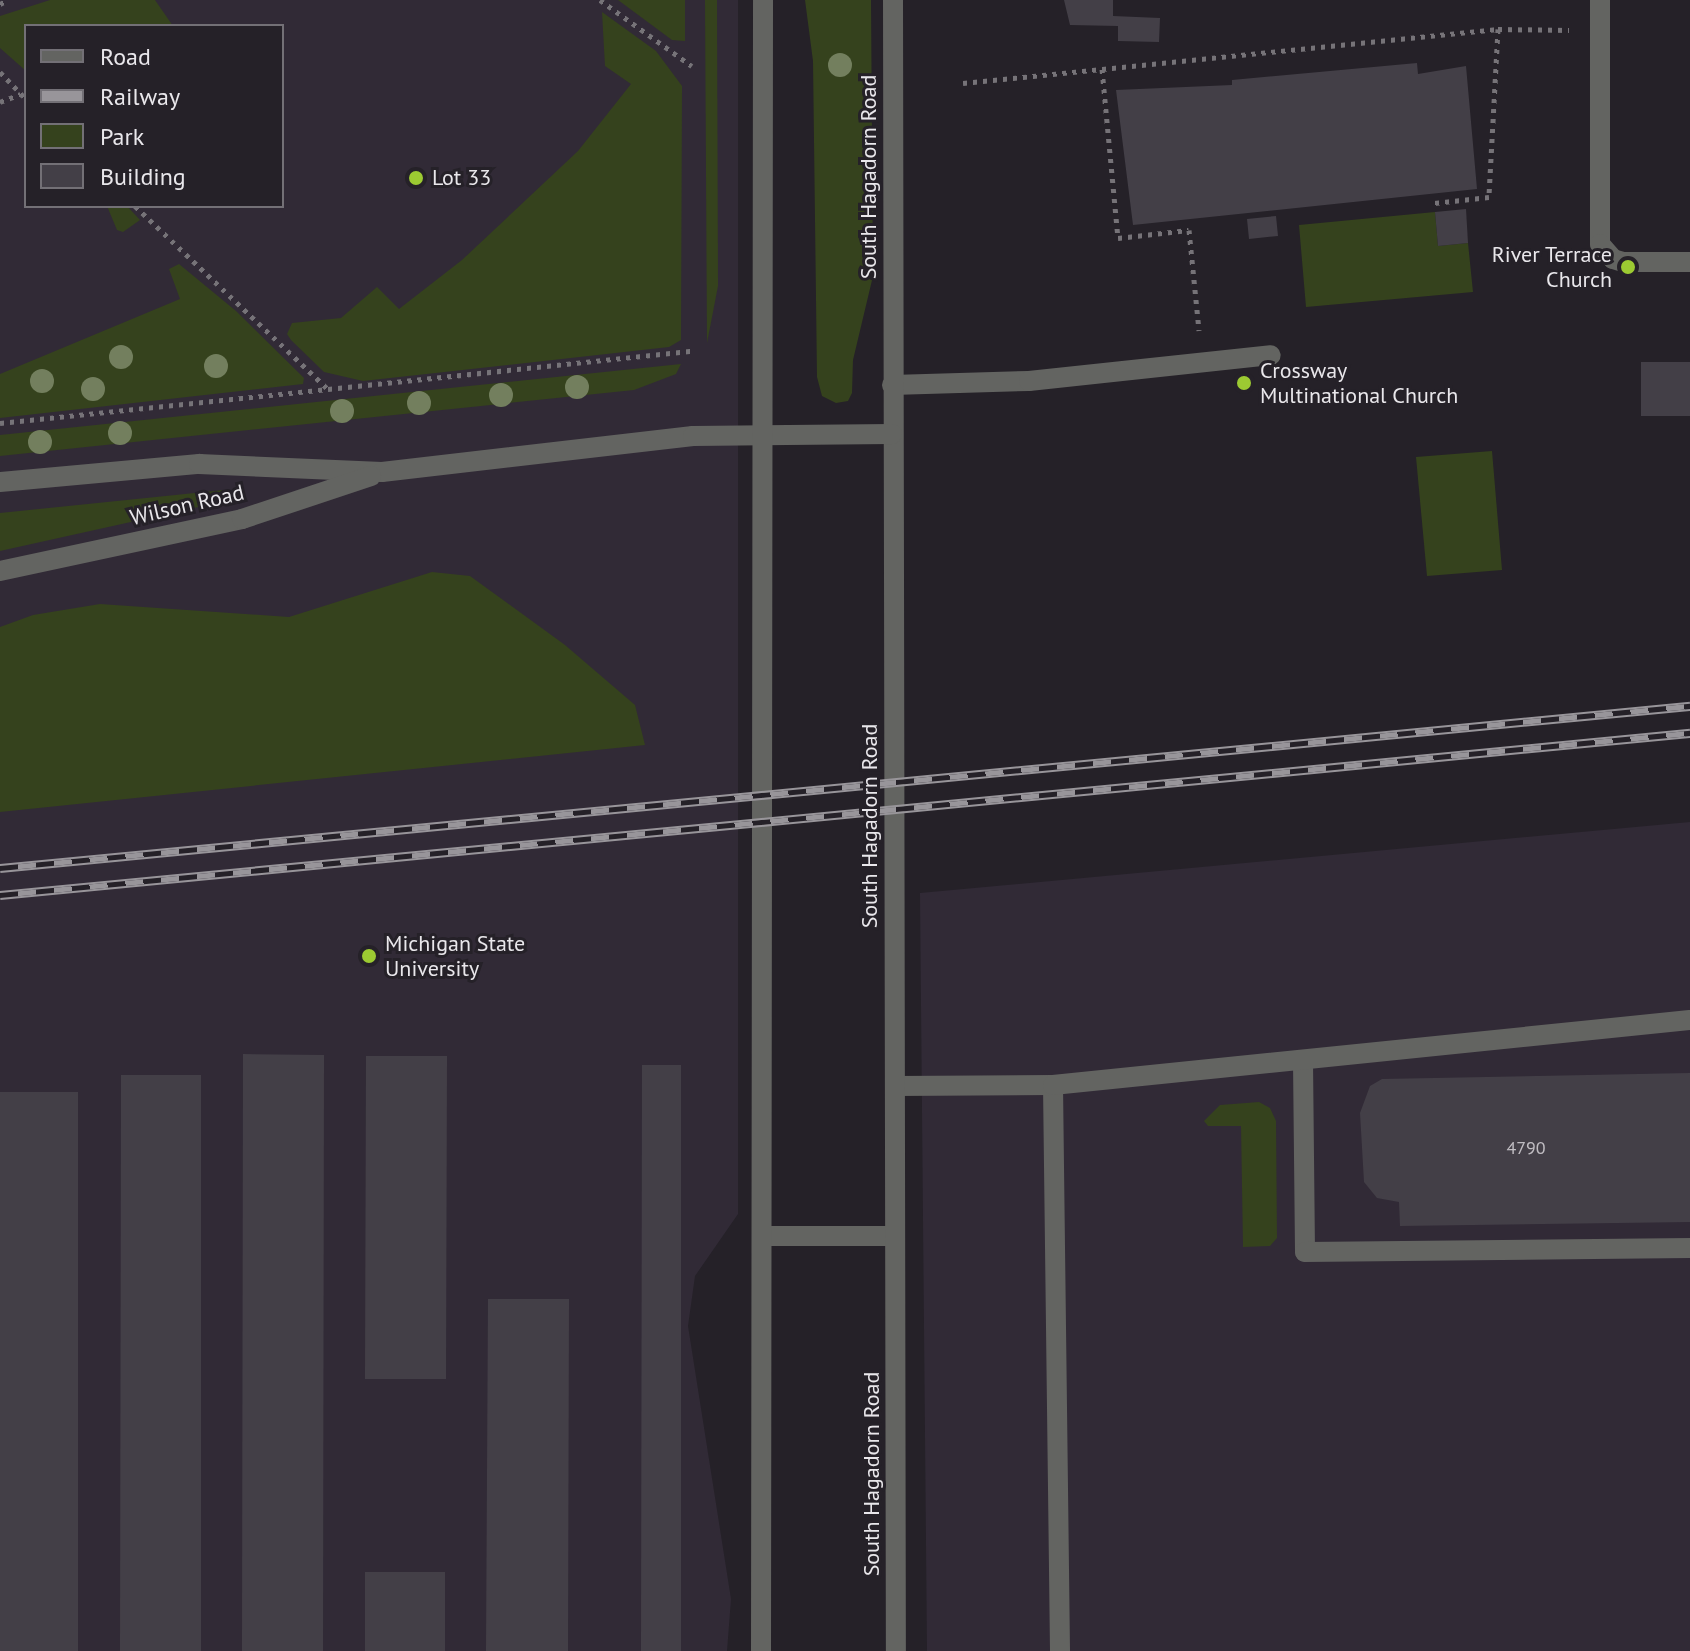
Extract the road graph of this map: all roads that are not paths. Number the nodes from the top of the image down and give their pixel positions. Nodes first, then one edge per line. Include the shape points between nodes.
1 (763, 0) edge
2 (893, 0) edge
3 (1600, 0) edge
4 (1690, 262) edge
5 (1271, 355) dead end
6 (892, 385) junction
7 (763, 433) junction
8 (892, 434) junction
9 (382, 472) junction
10 (0, 482) edge
11 (0, 571) edge
12 (1690, 1020) edge
13 (1303, 1061) junction
14 (1053, 1085) junction
15 (895, 1086) junction
16 (762, 1236) junction
17 (895, 1236) junction
18 (1690, 1248) edge
19 (761, 1651) edge
20 (896, 1651) edge
21 (1060, 1651) edge

1 - 7 street
2 - 6 street, South Hagadorn Road
3 - 4 street via 1600,244 1623,262
5 - 6 street via 1029,381
6 - 8 street, South Hagadorn Road
7 - 8 street, Wilson Road
7 - 9 street, Wilson Road
7 - 16 street
8 - 15 street, South Hagadorn Road
9 - 10 street, Wilson Road via 199,464
9 - 11 street, Wilson Road via 242,519
12 - 13 street
13 - 14 street
13 - 18 street via 1305,1252
14 - 15 street
14 - 21 street
15 - 17 street, South Hagadorn Road
16 - 17 street
16 - 19 street
17 - 20 street, South Hagadorn Road

